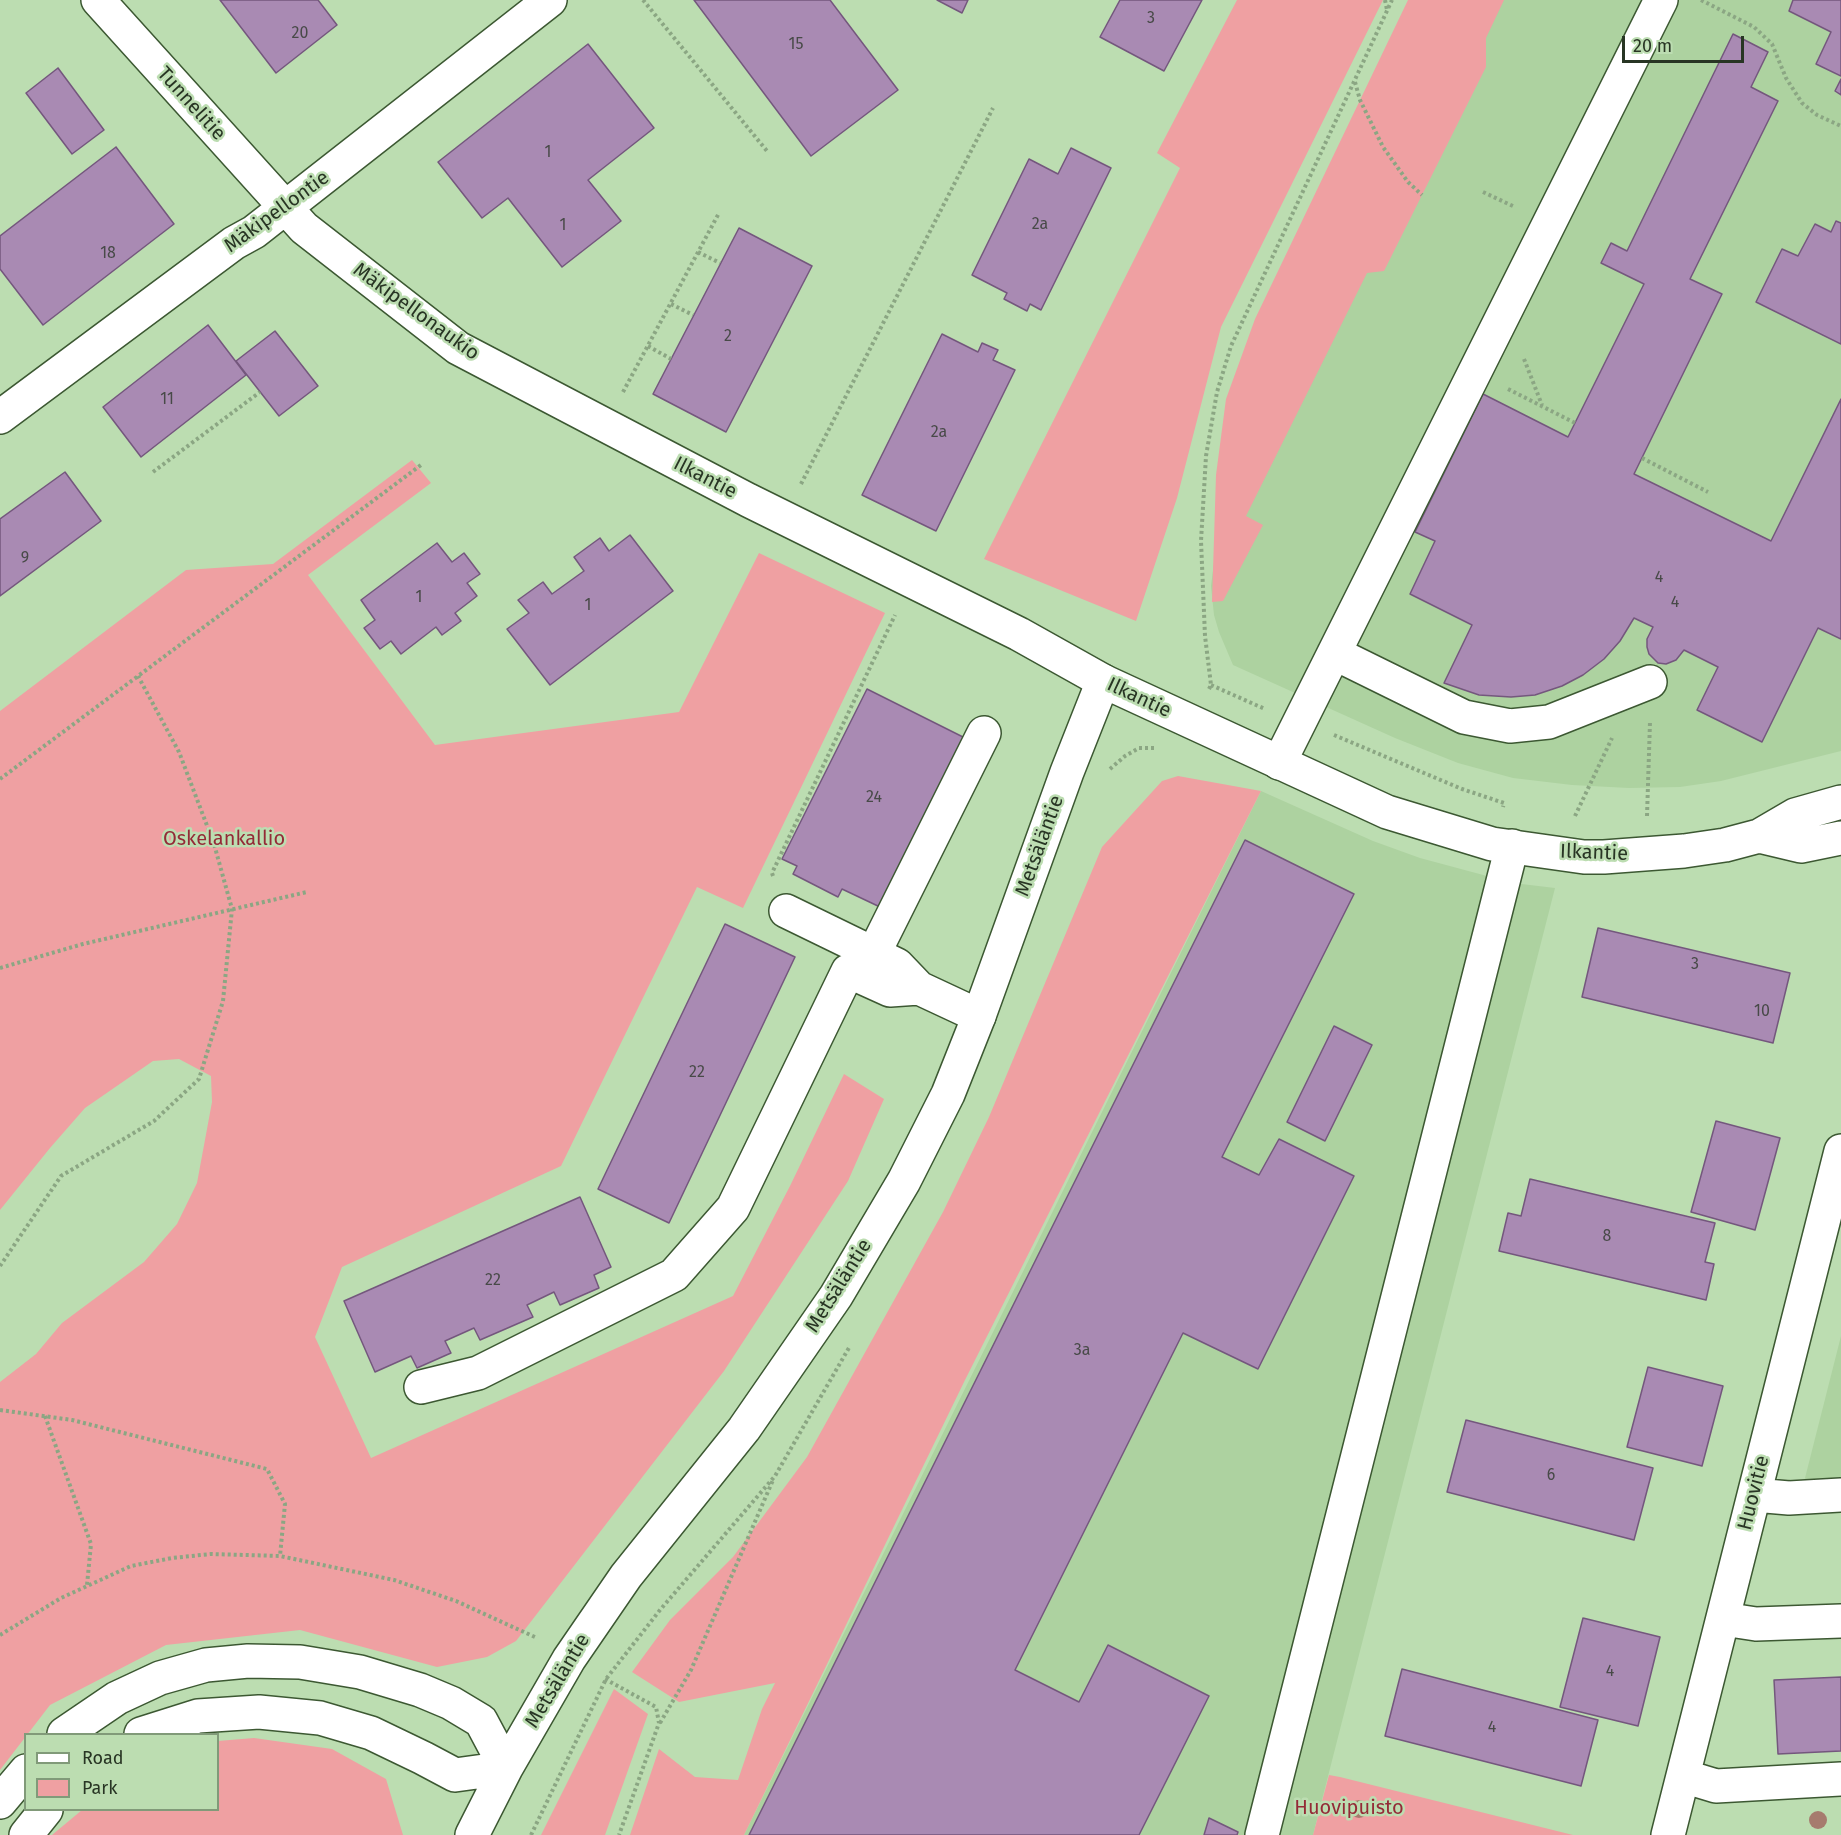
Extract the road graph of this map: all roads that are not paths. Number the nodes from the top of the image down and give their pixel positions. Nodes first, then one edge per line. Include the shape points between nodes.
1 (98, 0) edge
2 (550, 0) edge
3 (1661, 0) edge
4 (284, 209) junction
5 (558, 400) joint
6 (0, 417) edge
7 (1334, 652) junction
8 (1103, 681) junction
9 (1650, 682) dead end
10 (984, 733) dead end
11 (1279, 762) junction
12 (1841, 802) edge
13 (1759, 836) junction
14 (1841, 838) edge
15 (1512, 846) junction
16 (786, 911) road end
17 (874, 953) junction
18 (919, 988) junction
19 (979, 1016) junction
20 (1841, 1151) edge
21 (422, 1387) dead end
22 (1754, 1495) junction
23 (1841, 1495) edge
24 (1723, 1619) junction
25 (1841, 1621) edge
26 (65, 1733) edge
27 (144, 1733) edge
28 (506, 1768) junction
29 (24, 1773) edge
30 (1683, 1776) junction
31 (1841, 1779) edge
32 (0, 1802) edge
33 (44, 1811) edge
34 (26, 1835) edge
35 (472, 1835) edge
36 (1262, 1835) edge
37 (1668, 1835) edge

1 - 4 main road, Tunnelitie
2 - 4 main road, Mäkipellontie
3 - 7 main road
4 - 5 main road, Mäkipellonaukio via 458,348
4 - 6 main road, Mäkipellontie
5 - 8 main road, Ilkantie via 1019,634
7 - 9 main road via 1464,717 1510,726 1549,722
7 - 11 main road
8 - 11 main road, Ilkantie
8 - 19 main road, Metsäläntie
10 - 17 main road
11 - 15 main road, Ilkantie via 1387,812 1492,844
12 - 13 main road, Ilkantie via 1795,815
13 - 14 main road, Ilkantie via 1801,846
13 - 15 main road, Ilkantie via 1684,851 1604,857
15 - 36 main road
16 - 17 main road
17 - 18 main road via 897,964
18 - 19 main road
18 - 21 main road via 890,990 848,971 733,1208 674,1275 478,1373
19 - 28 main road, Metsäläntie via 948,1094 904,1181 836,1296 744,1429 626,1576 568,1659
20 - 22 main road, Huovitie
22 - 23 main road
22 - 24 main road, Huovitie
24 - 25 main road via 1756,1624
24 - 30 main road, Huovitie
26 - 28 main road via 117,1698 160,1678 206,1665 300,1662 360,1672 451,1703 481,1721
27 - 28 main road via 198,1716 259,1712 320,1718 371,1733 455,1775
28 - 35 main road, Metsäläntie
29 - 32 main road
30 - 31 main road via 1716,1786
30 - 37 main road, Huovitie
33 - 34 main road

